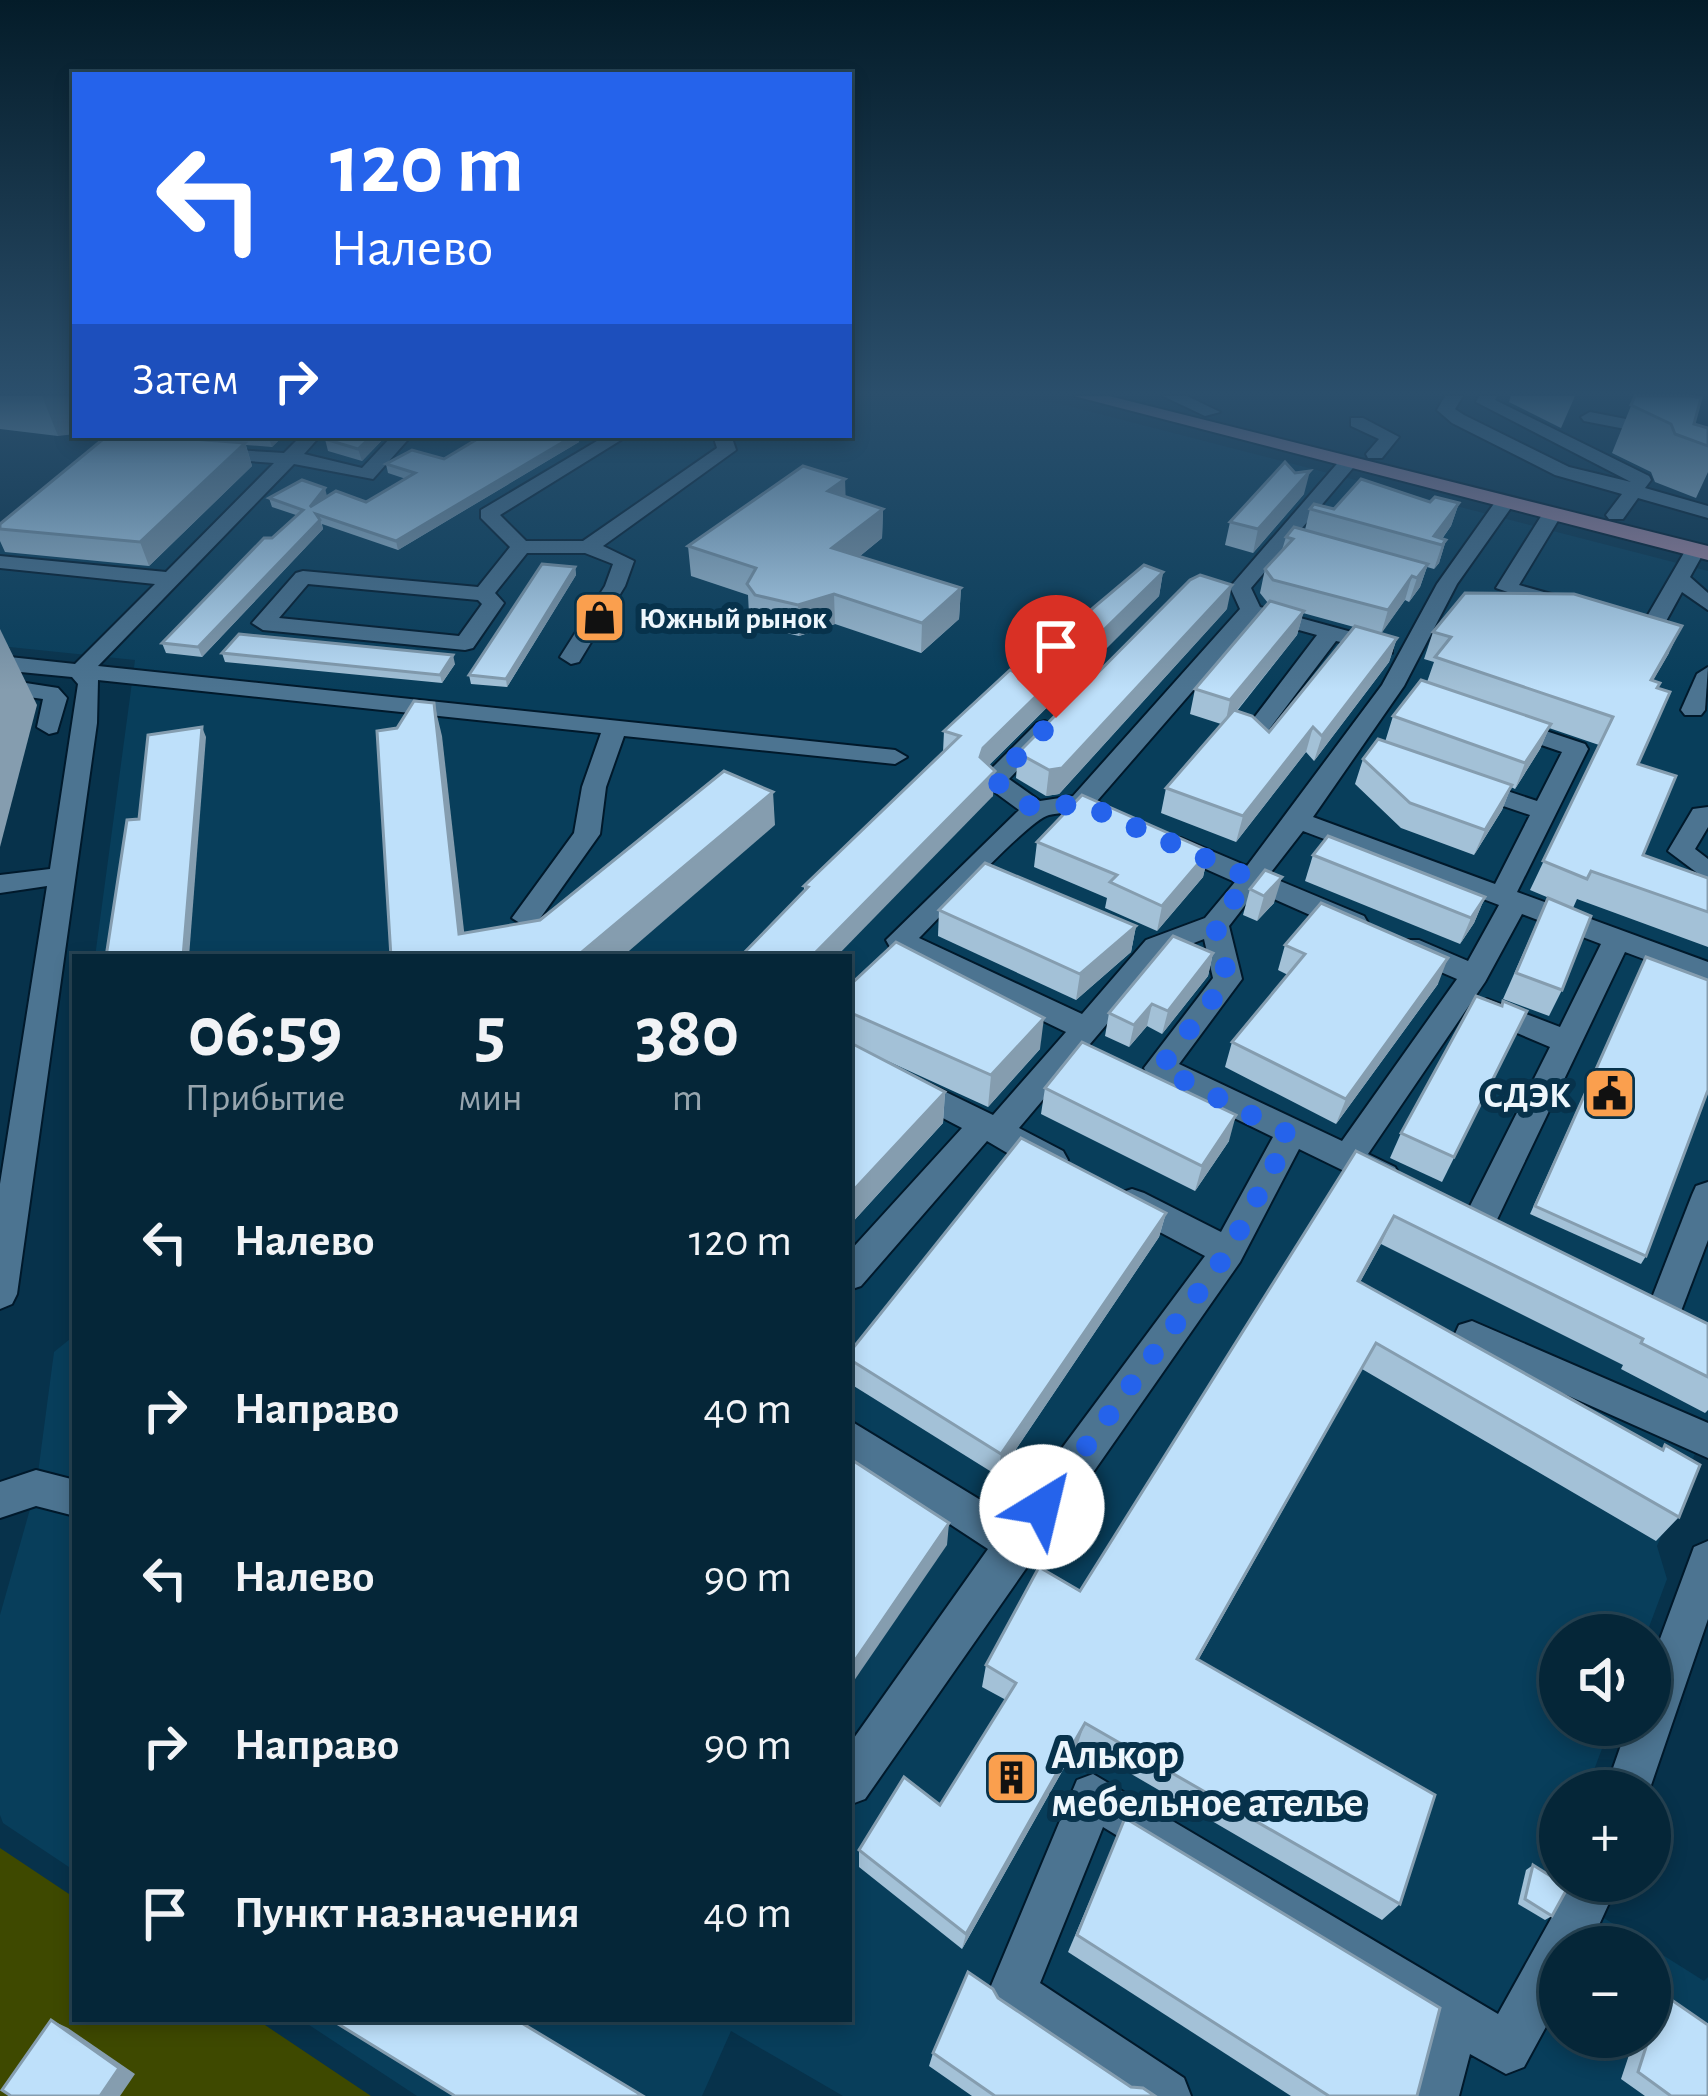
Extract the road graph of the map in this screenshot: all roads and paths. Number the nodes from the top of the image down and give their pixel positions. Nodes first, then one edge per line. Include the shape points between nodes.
1 (1630, 493) edge
2 (249, 494) edge
3 (522, 494) edge
4 (664, 494) edge
5 (1337, 494) edge
6 (1473, 494) edge
7 (1532, 494) edge
8 (1633, 494) edge
9 (1504, 502) junction
10 (1703, 511) edge
11 (1552, 514) junction
12 (1616, 515) junction
13 (521, 547) junction
14 (588, 547) junction
15 (1704, 547) edge
16 (0, 562) edge
17 (1678, 578) junction
18 (172, 579) junction
19 (1211, 584) edge
20 (484, 594) junction
21 (1245, 598) junction
22 (1708, 604) edge
23 (1330, 632) junction
24 (1408, 656) junction
25 (571, 657) dead end
26 (0, 663) edge
27 (80, 672) junction
28 (1708, 674) edge
29 (0, 686) edge
30 (1693, 710) dead end
31 (1061, 712) edge
32 (1495, 721) edge
33 (85, 723) junction
34 (1590, 726) edge
35 (615, 727) junction
36 (1258, 727) edge
37 (1576, 749) junction
38 (895, 757) dead end
39 (1438, 775) edge
40 (1081, 803) junction
41 (1034, 809) junction
42 (1545, 812) junction
43 (1708, 815) edge
44 (1298, 820) junction
45 (1708, 872) edge
46 (58, 876) junction
47 (1250, 878) junction
48 (0, 884) edge
49 (1509, 899) junction
50 (526, 918) edge
51 (1215, 925) junction
52 (1617, 940) junction
53 (1708, 974) edge
54 (1467, 986) junction
55 (1086, 1029) junction
56 (1567, 1042) junction
57 (852, 1058) edge
58 (991, 1128) junction
59 (1290, 1135) junction
60 (1347, 1159) junction
61 (1404, 1185) edge
62 (1708, 1195) edge
63 (1442, 1203) edge
64 (1228, 1252) junction
65 (852, 1273) edge
66 (0, 1294) edge
67 (1669, 1310) edge
68 (1472, 1336) dead end
69 (852, 1439) edge
70 (1708, 1441) edge
71 (72, 1497) edge
72 (0, 1500) edge
73 (1016, 1544) junction
74 (1708, 1562) edge
75 (1671, 1666) edge
76 (852, 1779) edge
77 (1539, 1991) edge
78 (1455, 2014) junction
79 (1166, 2096) edge
80 (1434, 2096) edge

1 - 12 street
2 - 18 street
3 - 13 street via 488,514
4 - 14 street
5 - 21 street
6 - 9 main road
7 - 12 main road
8 - 10 street
9 - 11 main road
9 - 24 street via 1479,521 1437,581
11 - 15 main road
11 - 17 street via 1507,588 1651,629
12 - 15 main road
13 - 14 street
13 - 20 street
14 - 25 street via 624,561
15 - 17 street
16 - 18 street
17 - 22 street
18 - 27 street
19 - 21 street
20 - 20 street via 303,577 263,623 465,643 493,602
21 - 23 street
21 - 40 street
23 - 24 street
23 - 36 street
24 - 44 street via 1403,690
26 - 27 street
27 - 33 street via 89,683
27 - 35 street
28 - 30 street
29 - 33 street via 55,698 40,729
31 - 41 street via 994,780
32 - 37 street
33 - 46 street
34 - 37 street
35 - 38 street
35 - 50 street via 587,834
37 - 42 street
39 - 42 street
40 - 41 street
40 - 47 street
41 - 55 street via 986,869 892,949
42 - 49 street
43 - 45 street via 1681,851
44 - 47 street
44 - 49 street
46 - 48 street
46 - 66 street
47 - 51 street
47 - 54 street via 1383,935
49 - 52 street
49 - 54 street
51 - 55 street via 1146,943
51 - 59 street via 1228,979 1160,1068
52 - 53 street
52 - 56 street
54 - 56 street
54 - 60 street
55 - 58 street
56 - 63 street via 1490,1225
57 - 58 street
58 - 64 street
58 - 65 street
59 - 60 street
59 - 64 street
60 - 61 street
62 - 67 street
64 - 73 street
68 - 70 street
69 - 73 street
71 - 72 street via 36,1488
73 - 76 street
74 - 75 street
77 - 78 street via 1506,2049
78 - 79 street via 1093,1796 1012,1993
78 - 80 street

